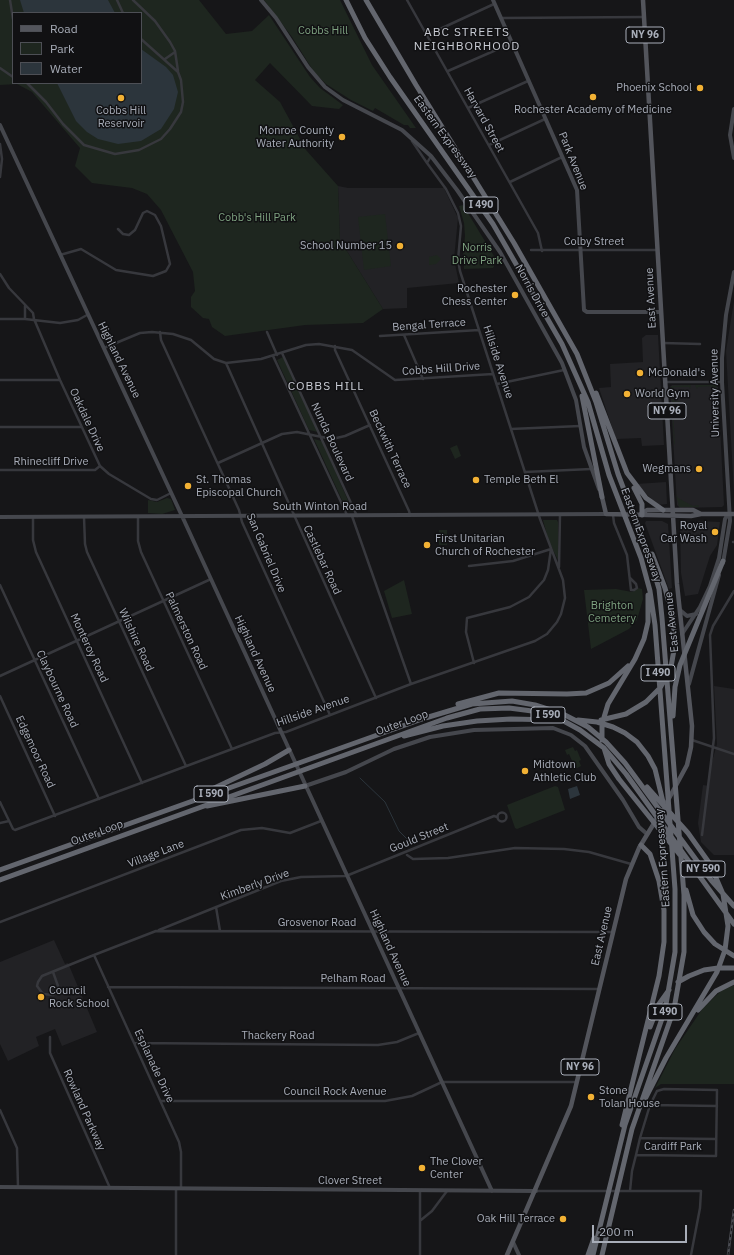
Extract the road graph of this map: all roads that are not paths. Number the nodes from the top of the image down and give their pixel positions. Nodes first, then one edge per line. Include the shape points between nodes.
1 (10, 0) edge
2 (117, 0) edge
3 (133, 0) edge
4 (261, 0) edge
5 (346, 0) edge
6 (367, 0) edge
7 (407, 0) edge
8 (643, 0) edge
9 (493, 2) edge
10 (123, 12) edge
11 (12, 13) edge
12 (644, 17) junction
13 (501, 18) junction
14 (427, 35) junction
15 (142, 41) edge
16 (512, 43) junction
17 (175, 51) junction
18 (165, 59) junction
19 (0, 68) edge
20 (448, 71) junction
21 (178, 72) junction
22 (12, 75) edge
23 (529, 81) junction
24 (28, 84) edge
25 (468, 108) junction
26 (734, 109) edge
27 (546, 119) junction
28 (0, 125) edge
29 (409, 136) junction
30 (0, 144) edge
31 (489, 145) junction
32 (431, 156) junction
33 (563, 157) junction
34 (734, 158) edge
35 (427, 164) junction
36 (0, 176) edge
37 (510, 182) junction
38 (118, 229) dead end
39 (531, 250) dead end
40 (542, 250) junction
41 (580, 250) junction
42 (658, 250) junction
43 (60, 256) junction
44 (734, 272) edge
45 (0, 274) edge
46 (25, 306) junction
47 (661, 312) junction
48 (87, 315) junction
49 (0, 319) edge
50 (25, 319) junction
51 (34, 319) junction
52 (478, 330) junction
53 (160, 332) junction
54 (267, 332) dead end
55 (404, 335) junction
56 (380, 336) dead end
57 (663, 343) junction
58 (700, 344) dead end
59 (335, 346) junction
60 (104, 348) junction
61 (282, 353) junction
62 (278, 355) junction
63 (273, 356) junction
64 (579, 359) junction
65 (226, 363) junction
66 (565, 370) junction
67 (493, 374) junction
68 (577, 375) junction
69 (423, 379) junction
70 (0, 380) edge
71 (60, 380) junction
72 (665, 382) junction
73 (722, 382) junction
74 (497, 384) junction
75 (370, 425) junction
76 (581, 426) junction
77 (0, 427) edge
78 (81, 427) junction
79 (511, 429) junction
80 (310, 435) junction
81 (322, 438) junction
82 (262, 443) junction
83 (218, 463) junction
84 (100, 466) junction
85 (591, 469) junction
86 (0, 470) edge
87 (626, 470) junction
88 (525, 472) junction
89 (172, 493) junction
90 (602, 497) junction
91 (663, 510) junction
92 (672, 510) junction
93 (606, 514) junction
94 (614, 514) junction
95 (642, 514) junction
96 (701, 514) junction
97 (728, 514) junction
98 (734, 514) edge
99 (539, 515) junction
100 (560, 515) junction
101 (84, 516) junction
102 (138, 516) junction
103 (182, 516) junction
104 (241, 516) junction
105 (358, 516) junction
106 (410, 516) junction
107 (673, 516) junction
108 (0, 517) edge
109 (33, 517) junction
110 (295, 517) junction
111 (350, 517) junction
112 (639, 528) junction
113 (551, 550) junction
114 (723, 561) junction
115 (643, 563) junction
116 (469, 566) dead end
117 (559, 570) junction
118 (630, 578) dead end
119 (211, 580) junction
120 (0, 585) edge
121 (734, 591) edge
122 (164, 601) junction
123 (680, 609) junction
124 (696, 614) junction
125 (119, 621) junction
126 (682, 634) junction
127 (76, 641) junction
128 (638, 653) junction
129 (35, 660) junction
130 (474, 663) junction
131 (0, 676) edge
132 (411, 684) junction
133 (689, 689) junction
134 (0, 696) edge
135 (376, 698) junction
136 (330, 715) junction
137 (422, 719) junction
138 (579, 720) junction
139 (281, 732) junction
140 (692, 740) junction
141 (672, 745) junction
142 (370, 746) junction
143 (713, 746) junction
144 (232, 749) junction
145 (289, 750) junction
146 (734, 754) edge
147 (625, 763) junction
148 (186, 766) junction
149 (142, 783) junction
150 (305, 786) junction
151 (99, 799) junction
152 (0, 802) edge
153 (186, 802) junction
154 (189, 810) junction
155 (55, 816) junction
156 (497, 817) dead end
157 (9, 821) junction
158 (321, 821) junction
159 (0, 823) edge
160 (675, 830) joint
161 (647, 834) junction
162 (702, 835) dead end
163 (676, 842) joint
164 (641, 845) junction
165 (407, 855) dead end
166 (673, 859) junction
167 (631, 864) junction
168 (0, 870) edge
169 (682, 873) junction
170 (346, 876) junction
171 (0, 880) edge
172 (717, 900) junction
173 (734, 906) edge
174 (216, 907) junction
175 (0, 922) edge
176 (734, 924) edge
177 (156, 931) junction
178 (220, 931) junction
179 (372, 931) junction
180 (612, 932) junction
181 (94, 955) junction
182 (734, 956) edge
183 (734, 968) edge
184 (53, 972) junction
185 (734, 982) edge
186 (108, 987) junction
187 (398, 988) junction
188 (598, 989) junction
189 (685, 1027) junction
190 (419, 1033) junction
191 (50, 1036) dead end
192 (134, 1043) junction
193 (638, 1062) junction
194 (442, 1082) junction
195 (577, 1082) junction
196 (161, 1101) junction
197 (650, 1105) junction
198 (716, 1106) junction
199 (0, 1110) edge
200 (640, 1138) junction
201 (716, 1139) junction
202 (629, 1140) junction
203 (636, 1155) junction
204 (616, 1158) junction
205 (0, 1187) edge
206 (18, 1187) junction
207 (110, 1188) junction
208 (179, 1188) junction
209 (420, 1190) junction
210 (447, 1190) junction
211 (492, 1191) junction
212 (536, 1191) junction
213 (629, 1191) junction
214 (603, 1215) junction
215 (421, 1220) junction
216 (513, 1242) junction
217 (176, 1255) edge
218 (420, 1255) edge
219 (507, 1255) edge
220 (519, 1255) edge
221 (588, 1255) edge
222 (593, 1255) edge
223 (603, 1255) edge
224 (692, 1255) edge

1 - 11 street
2 - 10 street
3 - 17 street via 155,21
4 - 29 street, Norris Drive via 308,67 326,87 343,100
5 - 68 highway, Eastern Expressway / I 490 via 365,38 387,72 500,234 560,339
6 - 64 highway, Eastern Expressway / I 490 via 416,85 517,247
7 - 14 street, Harvard Street
8 - 12 main road, East Avenue / NY 96
9 - 13 street, Park Avenue
9 - 14 street
12 - 13 street
12 - 42 main road, East Avenue / NY 96
13 - 16 street, Park Avenue
14 - 20 street, Harvard Street
15 - 18 street
16 - 20 street
16 - 23 street, Park Avenue
17 - 18 street
17 - 21 street
18 - 21 street
19 - 22 street
20 - 25 street, Harvard Street
21 - 24 street via 183,102 176,121 161,139 149,146 122,154 104,152 84,145
23 - 25 street
23 - 27 street, Park Avenue
25 - 31 street, Harvard Street
26 - 34 street via 730,135
27 - 31 street
27 - 33 street, Park Avenue
28 - 43 street, Highland Avenue
29 - 32 street, Norris Drive
29 - 35 street, Hillside Avenue
30 - 36 street
31 - 37 street, Harvard Street
32 - 35 street
32 - 66 street, Norris Drive via 500,252
33 - 37 street
33 - 41 street, Park Avenue via 577,192
35 - 52 street, Hillside Avenue via 446,189 458,212 461,226 459,265
37 - 40 street, Harvard Street via 538,233
38 - 43 street via 129,235 135,230 143,212 155,215 161,226 170,264 166,271 153,276 116,270 81,249
39 - 40 street, Colby Street
40 - 41 street, Colby Street
41 - 42 street, Colby Street
41 - 47 street, Park Avenue via 584,311
42 - 47 main road, East Avenue / NY 96
43 - 48 street, Highland Avenue
44 - 73 street, University Avenue via 724,335
45 - 46 street, Oakdale Drive
46 - 50 street
46 - 51 street, Oakdale Drive via 33,313
47 - 57 main road, East Avenue / NY 96
48 - 51 street via 65,323
48 - 60 street, Highland Avenue
49 - 50 street
50 - 51 street
51 - 71 street, Oakdale Drive
52 - 55 street, Bengal Terrace
52 - 67 street, Hillside Avenue
53 - 60 street via 140,333
53 - 65 street via 192,340 214,359
53 - 83 street, San Gabriel Drive via 161,340
54 - 62 street
55 - 56 street, Bengal Terrace
55 - 69 street
57 - 58 street
57 - 72 main road, East Avenue / NY 96
59 - 61 street, Cobbs Hill Drive via 313,344
59 - 69 street, Cobbs Hill Drive via 356,352 392,380
59 - 75 street, Beckwith Terrace
60 - 89 street, Highland Avenue
61 - 62 street, Cobbs Hill Drive
61 - 81 street, Nunda Boulevard
62 - 63 street, Cobbs Hill Drive
63 - 65 street, Cobbs Hill Drive
63 - 80 street, Nunda Boulevard
64 - 87 highway via 603,408
64 - 112 highway, Eastern Expressway / I 490
65 - 82 street, Castlebar Road
66 - 74 street
66 - 76 street, Norris Drive via 575,397
67 - 69 street, Cobbs Hill Drive
67 - 74 street, Hillside Avenue
68 - 90 highway via 588,418
68 - 115 highway, Eastern Expressway / I 490 via 590,408 611,480
70 - 71 street
71 - 78 street, Oakdale Drive
72 - 73 street
72 - 92 main road, East Avenue / NY 96
73 - 97 street, University Avenue
74 - 79 street, Hillside Avenue
75 - 81 street via 340,437
75 - 106 street, Beckwith Terrace
76 - 79 street
76 - 85 street, Norris Drive
77 - 78 street
78 - 84 street, Oakdale Drive
79 - 88 street, Hillside Avenue
80 - 81 street
80 - 82 street via 289,432
80 - 111 street, Nunda Boulevard
81 - 105 street, Nunda Boulevard
82 - 83 street
82 - 110 street, Castlebar Road
83 - 104 street, San Gabriel Drive
84 - 86 street, Rhinecliff Drive via 95,470
84 - 89 street, Oakdale Drive via 151,499 157,500
85 - 88 street
85 - 90 street, Norris Drive
87 - 91 highway via 646,498
87 - 95 highway via 642,504
88 - 99 street, Hillside Avenue
89 - 103 street, Highland Avenue
90 - 93 main road, Norris Drive
91 - 92 main road, South Winton Road
91 - 95 main road, South Winton Road via 647,510
92 - 96 main road, South Winton Road via 693,510
92 - 107 main road, East Avenue / NY 96
93 - 94 main road, South Winton Road
93 - 100 street, South Winton Road
94 - 95 main road, South Winton Road
94 - 118 street via 614,522 627,555
95 - 107 main road, South Winton Road
96 - 97 main road, South Winton Road
96 - 107 main road, South Winton Road
97 - 98 main road, South Winton Road
97 - 114 street, University Avenue via 730,523
97 - 124 street, University Avenue via 716,569
99 - 100 street, South Winton Road
99 - 106 street, South Winton Road
99 - 113 street, Hillside Avenue
100 - 117 street, Hillside Avenue
101 - 102 street, South Winton Road
101 - 109 street, South Winton Road
101 - 125 street, Wilshire Road via 86,549
102 - 103 street, South Winton Road
102 - 122 street, Palmerston Road via 139,546
103 - 104 street, South Winton Road
103 - 119 street, Highland Avenue
104 - 110 street, South Winton Road
104 - 136 street, San Gabriel Drive
105 - 106 street, South Winton Road
105 - 111 street, South Winton Road
107 - 123 main road, East Avenue / NY 96
108 - 109 street, South Winton Road
109 - 127 street, Monteroy Road via 35,548
110 - 111 street, South Winton Road
110 - 135 street, Castlebar Road
111 - 132 street, Nunda Boulevard
112 - 138 highway via 664,585 673,618 674,654 669,672 660,688 648,701 633,711 612,718
112 - 141 highway, Eastern Expressway / I 490 via 653,566 660,601
113 - 116 street via 512,561
113 - 117 street, Hillside Avenue
113 - 130 street via 544,580 529,597 502,610 468,617 465,622 466,632
114 - 133 street, University Avenue
114 - 141 highway via 678,672 674,695
115 - 128 highway via 649,615 645,637
115 - 166 highway, Eastern Expressway / I 490 via 653,608
117 - 130 street, Hillside Avenue via 565,598 561,614 552,628 535,641
119 - 122 street
119 - 139 street, Highland Avenue
120 - 129 street, Claybourne Road
121 - 143 street via 713,626 709,638
122 - 125 street
122 - 144 street, Palmerston Road
123 - 124 street via 687,616
123 - 126 main road, East Avenue / NY 96
124 - 126 street, University Avenue
125 - 127 street
125 - 148 street, Wilshire Road
126 - 133 main road, East Avenue / NY 96
127 - 129 street
127 - 149 street, Monteroy Road
128 - 137 highway via 619,676 592,691 567,694 493,694 466,701
128 - 172 highway via 610,699 603,722 603,745 609,764 622,784
129 - 131 street
129 - 151 street, Claybourne Road
130 - 132 street, Hillside Avenue
132 - 135 street, Hillside Avenue
133 - 140 main road, East Avenue / NY 96
134 - 155 street, Edgemoor Road
135 - 136 street, Hillside Avenue
136 - 139 street, Hillside Avenue
137 - 147 highway, Outer Loop / I 590 via 483,702 512,701 535,705 562,714 588,727
137 - 153 highway, Outer Loop / I 590
138 - 142 highway via 520,719 453,724
138 - 166 highway via 611,726 627,734 644,750 653,765 659,784
139 - 144 street, Hillside Avenue
139 - 145 street, Highland Avenue
140 - 143 street
140 - 161 main road, East Avenue / NY 96 via 685,771
141 - 169 highway, Eastern Expressway / I 490
142 - 154 highway, Outer Loop / I 590
142 - 163 highway, Outer Loop / I 590 via 475,710 509,708 549,715 580,730 608,752
143 - 146 street
143 - 162 street
144 - 148 street, Hillside Avenue
145 - 150 street, Highland Avenue
145 - 153 highway
147 - 160 highway, Outer Loop / I 590
147 - 189 highway via 692,838 715,873 726,904 725,950 718,969
148 - 149 street, Hillside Avenue
149 - 151 street, Hillside Avenue
150 - 154 highway
150 - 158 street, Highland Avenue
150 - 161 street via 346,772 398,748 430,738 474,730 553,728 571,735 585,746 640,828
151 - 155 street, Hillside Avenue
152 - 157 street
153 - 168 highway, Outer Loop / I 590
154 - 171 highway, Outer Loop / I 590
155 - 157 street, Hillside Avenue via 14,830
156 - 170 street, Gould Street via 494,816
157 - 159 street
158 - 170 street, Highland Avenue
158 - 175 street, Village Lane via 294,832 259,828 235,832
160 - 173 highway, Outer Loop / NY 590 via 718,889
161 - 164 main road, East Avenue / NY 96
163 - 172 highway, Outer Loop / NY 590
164 - 167 main road, East Avenue / NY 96
164 - 193 highway via 649,852 658,877 664,907 664,931 660,970
165 - 167 street via 413,859 441,859 515,848 564,849 590,852
166 - 204 highway, Eastern Expressway / I 490 via 677,935 671,987
167 - 180 main road, East Avenue / NY 96
169 - 182 highway via 694,915 704,932 713,942
169 - 202 highway, Eastern Expressway / I 490 via 685,935 678,992
170 - 174 street, Kimberly Drive via 289,879
170 - 179 street, Highland Avenue
172 - 176 highway, Outer Loop / NY 590
174 - 177 street, Kimberly Drive
174 - 178 street, Kimberly Drive
177 - 178 street, Grosvenor Road
177 - 181 street, Grosvenor Road
178 - 179 street, Grosvenor Road
179 - 180 street, Grosvenor Road
179 - 187 street, Highland Avenue
180 - 188 main road, East Avenue / NY 96
181 - 184 street, Grosvenor Road
181 - 186 street, Esplanade Drive
183 - 193 highway via 711,968 689,976 672,988 659,1004
184 - 184 street, Grosvenor Road via 42,976 38,982 39,991 43,994 53,995 57,991 58,986
185 - 189 highway via 711,995
186 - 187 street, Pelham Road
186 - 192 street, Esplanade Drive
187 - 188 street, Pelham Road
187 - 190 street, Highland Avenue
188 - 195 main road, East Avenue / NY 96
189 - 202 highway via 649,1091
190 - 192 street, Thackery Road via 398,1042 378,1045
190 - 194 street, Highland Avenue
191 - 207 street, Rowland Parkway via 50,1053
192 - 196 street, Esplanade Drive
193 - 204 highway via 623,1118
194 - 195 street, Council Rock Avenue
194 - 196 street, Council Rock Avenue via 412,1096 386,1101
194 - 211 street, Highland Avenue
195 - 212 main road, East Avenue / NY 96 via 569,1112
196 - 208 street, Esplanade Drive via 179,1142
197 - 198 street
197 - 198 street, Cardiff Park via 657,1091 661,1090 717,1090
197 - 200 street
198 - 201 street, Cardiff Park
199 - 206 street via 17,1148
200 - 201 street
200 - 203 street
201 - 203 street, Cardiff Park via 716,1156
202 - 223 highway, Eastern Expressway / I 490
203 - 213 street
204 - 214 highway, Eastern Expressway / I 490
205 - 206 street, Clover Street
206 - 207 street, Clover Street
207 - 208 street, Clover Street
208 - 209 street, Clover Street
208 - 217 street, Esplanade Drive
209 - 210 street, Clover Street
209 - 215 street
210 - 211 street, Clover Street
210 - 215 street via 432,1211
211 - 212 street, Clover Street
212 - 213 street, Clover Street
212 - 216 main road, East Avenue / NY 96
213 - 224 street, Clover Street via 700,1192 700,1208
214 - 221 highway
214 - 222 highway, Eastern Expressway / I 490
215 - 218 street
216 - 219 main road, East Avenue / NY 96
216 - 220 street

